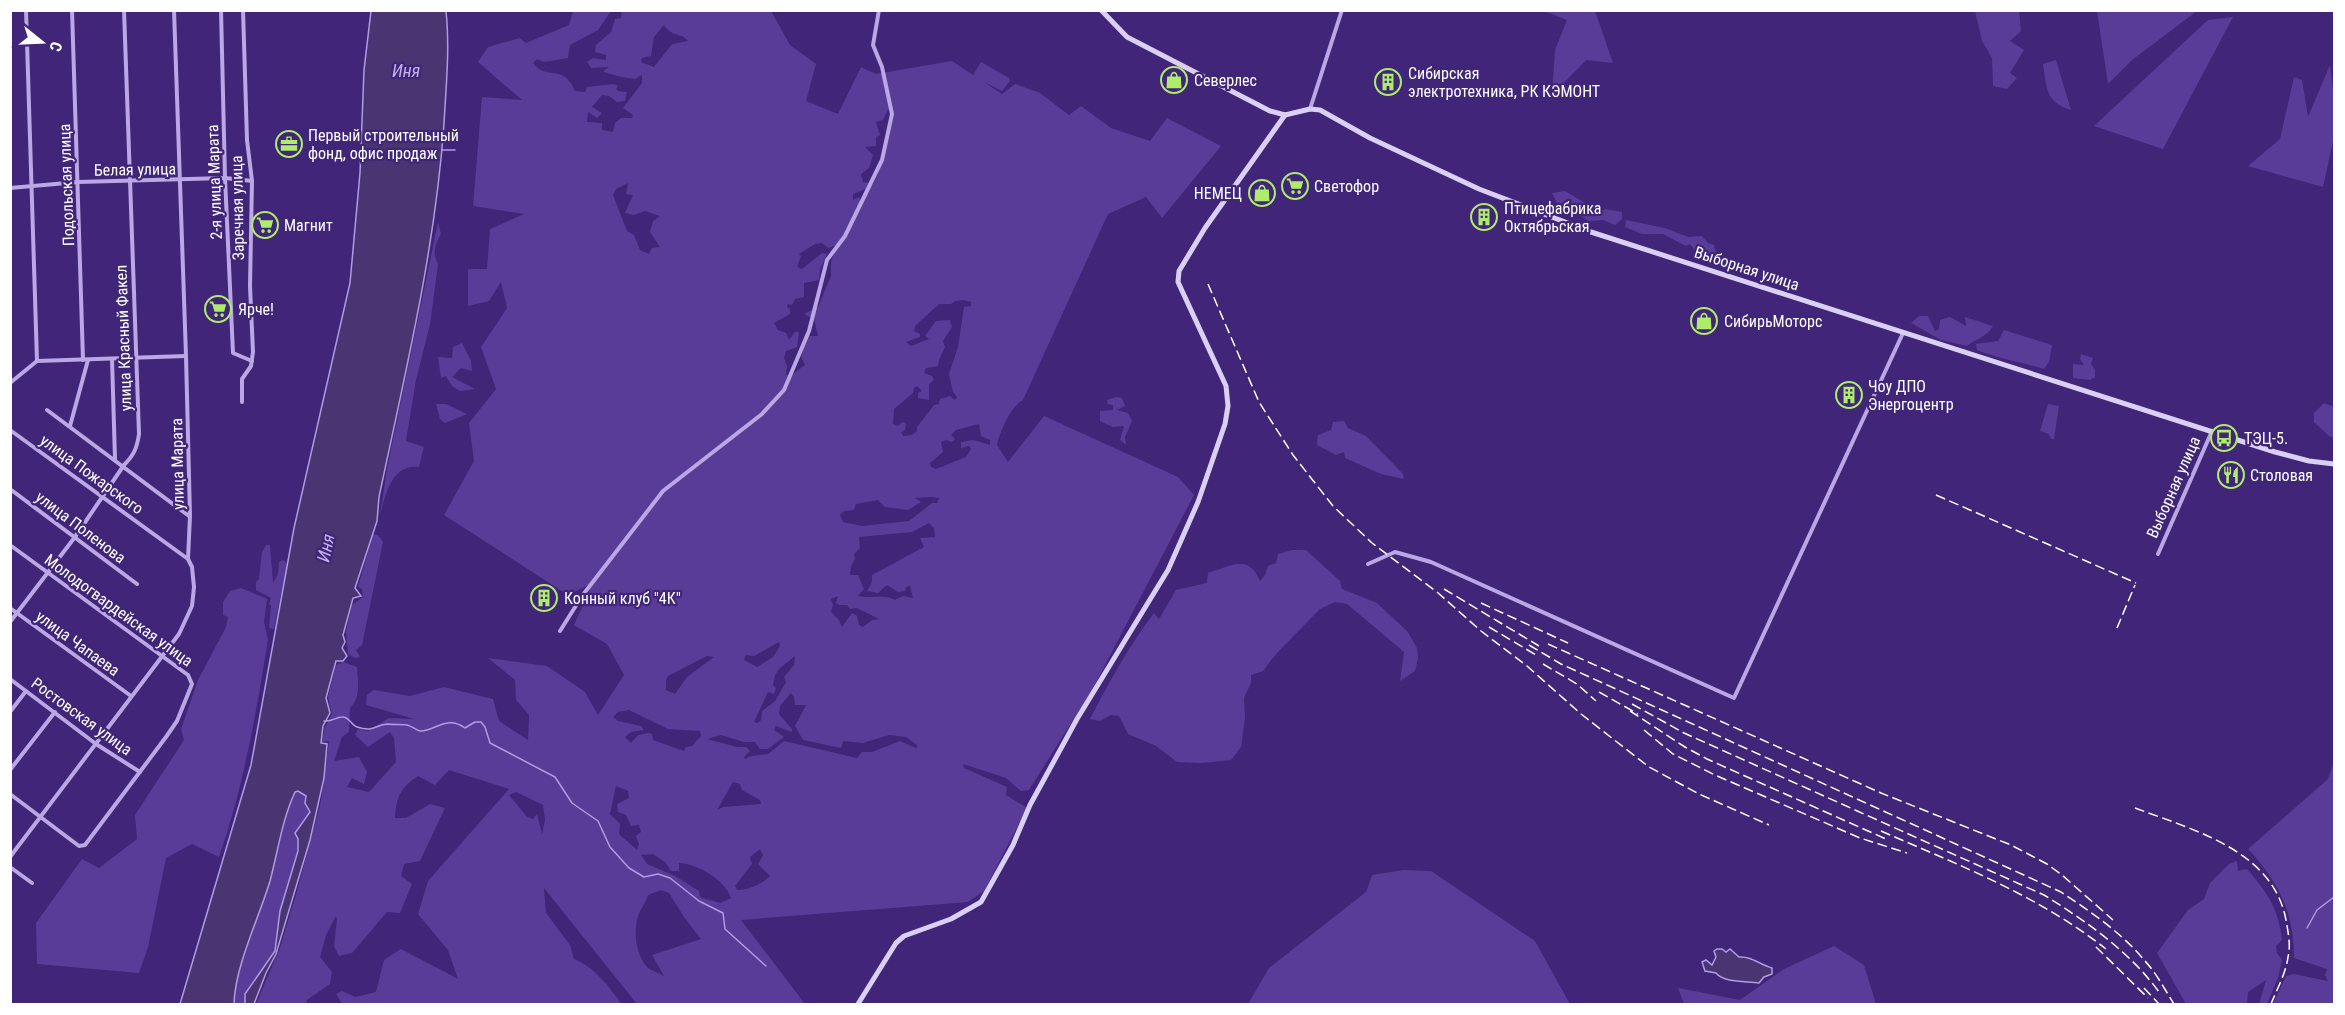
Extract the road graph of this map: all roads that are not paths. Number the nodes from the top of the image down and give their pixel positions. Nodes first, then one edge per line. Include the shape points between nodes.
1 (26, 10) edge
2 (72, 10) edge
3 (123, 10) edge
4 (174, 10) edge
5 (221, 10) edge
6 (243, 10) edge
7 (879, 10) edge
8 (1101, 10) edge
9 (1342, 10) edge
10 (1310, 108) junction
11 (1285, 115) junction
12 (225, 178) junction
13 (180, 180) junction
14 (252, 180) junction
15 (78, 182) junction
16 (129, 182) junction
17 (31, 187) junction
18 (10, 188) edge
19 (1903, 333) junction
20 (186, 356) junction
21 (112, 359) junction
22 (136, 359) junction
23 (86, 360) junction
24 (37, 361) junction
25 (252, 361) junction
26 (10, 383) edge
27 (242, 402) dead end
28 (47, 410) dead end
29 (70, 426) junction
30 (10, 430) edge
31 (2212, 431) junction
32 (115, 459) junction
33 (2334, 464) edge
34 (124, 465) junction
35 (10, 489) edge
36 (103, 498) junction
37 (190, 516) junction
38 (75, 537) junction
39 (10, 545) edge
40 (2158, 554) dead end
41 (188, 559) junction
42 (1368, 564) dead end
43 (48, 574) junction
44 (137, 584) dead end
45 (10, 608) edge
46 (17, 613) junction
47 (10, 622) edge
48 (560, 631) dead end
49 (161, 655) junction
50 (10, 679) edge
51 (26, 691) junction
52 (131, 697) junction
53 (10, 712) edge
54 (55, 712) junction
55 (96, 744) junction
56 (10, 770) edge
57 (140, 772) junction
58 (10, 794) edge
59 (42, 816) junction
60 (10, 857) edge
61 (10, 867) edge
62 (32, 883) dead end
63 (858, 1005) edge

1 - 17 street
2 - 15 street, Подольская улица
3 - 16 street, улица Красный Факел
4 - 13 street, улица Марата
5 - 12 street, 2-я улица Марата
6 - 14 street, Заречная улица
7 - 48 street via 873,45 892,114 882,160 845,236 827,260 808,331 784,390 762,414 663,492 582,596
8 - 11 main road via 1118,30 1142,46 1254,104
9 - 10 street
10 - 11 main road
10 - 19 main road, Выборная улица via 1479,189 1591,232
11 - 63 main road via 1179,271 1178,282 1226,386 1228,406 1198,502 1168,570 1077,719 981,902 951,919 904,936
12 - 13 street, Белая улица
12 - 14 street, Белая улица
12 - 25 street, 2-я улица Марата via 233,353
13 - 16 street, Белая улица
13 - 20 street, улица Марата
14 - 25 street, Заречная улица
15 - 16 street, Белая улица
15 - 17 street, Белая улица
15 - 23 street, Подольская улица
16 - 22 street, улица Красный Факел
17 - 18 street, Белая улица
17 - 24 street
19 - 31 main road, Выборная улица
19 - 42 street via 1734,698 1431,562 1395,552
20 - 22 street
20 - 37 street, улица Марата
21 - 22 street
21 - 23 street
21 - 32 street
22 - 34 street, улица Красный Факел via 139,434 134,455
23 - 24 street
23 - 29 street, Подольская улица
24 - 26 street
25 - 27 street, Заречная улица via 242,379
28 - 29 street
29 - 32 street
30 - 36 street, улица Пожарского
31 - 33 main road, Выборная улица via 2291,457
31 - 40 street, Выборная улица
32 - 34 street
34 - 36 street, улица Красный Факел
34 - 37 street
35 - 38 street, улица Поленова
36 - 38 street, улица Красный Факел
36 - 41 street, улица Пожарского
37 - 41 street, улица Марата
38 - 43 street, улица Красный Факел
38 - 44 street, улица Поленова
39 - 43 street, Молодогвардейская улица
41 - 49 street, улица Марата via 195,596 179,634
43 - 46 street, улица Красный Факел
43 - 49 street, Молодогвардейская улица
45 - 46 street, улица Чапаева
46 - 47 street, улица Красный Факел
46 - 52 street, улица Чапаева
49 - 52 street, улица Марата
49 - 57 street, Молодогвардейская улица via 188,675 192,684 177,721
50 - 51 street, Ростовская улица
51 - 53 street
51 - 54 street, Ростовская улица
52 - 55 street, улица Марата
54 - 55 street, Ростовская улица
54 - 56 street
55 - 57 street, Ростовская улица
55 - 59 street, улица Марата
57 - 59 street, Молодогвардейская улица via 83,846
58 - 59 street
59 - 60 street, улица Марата
61 - 62 street

